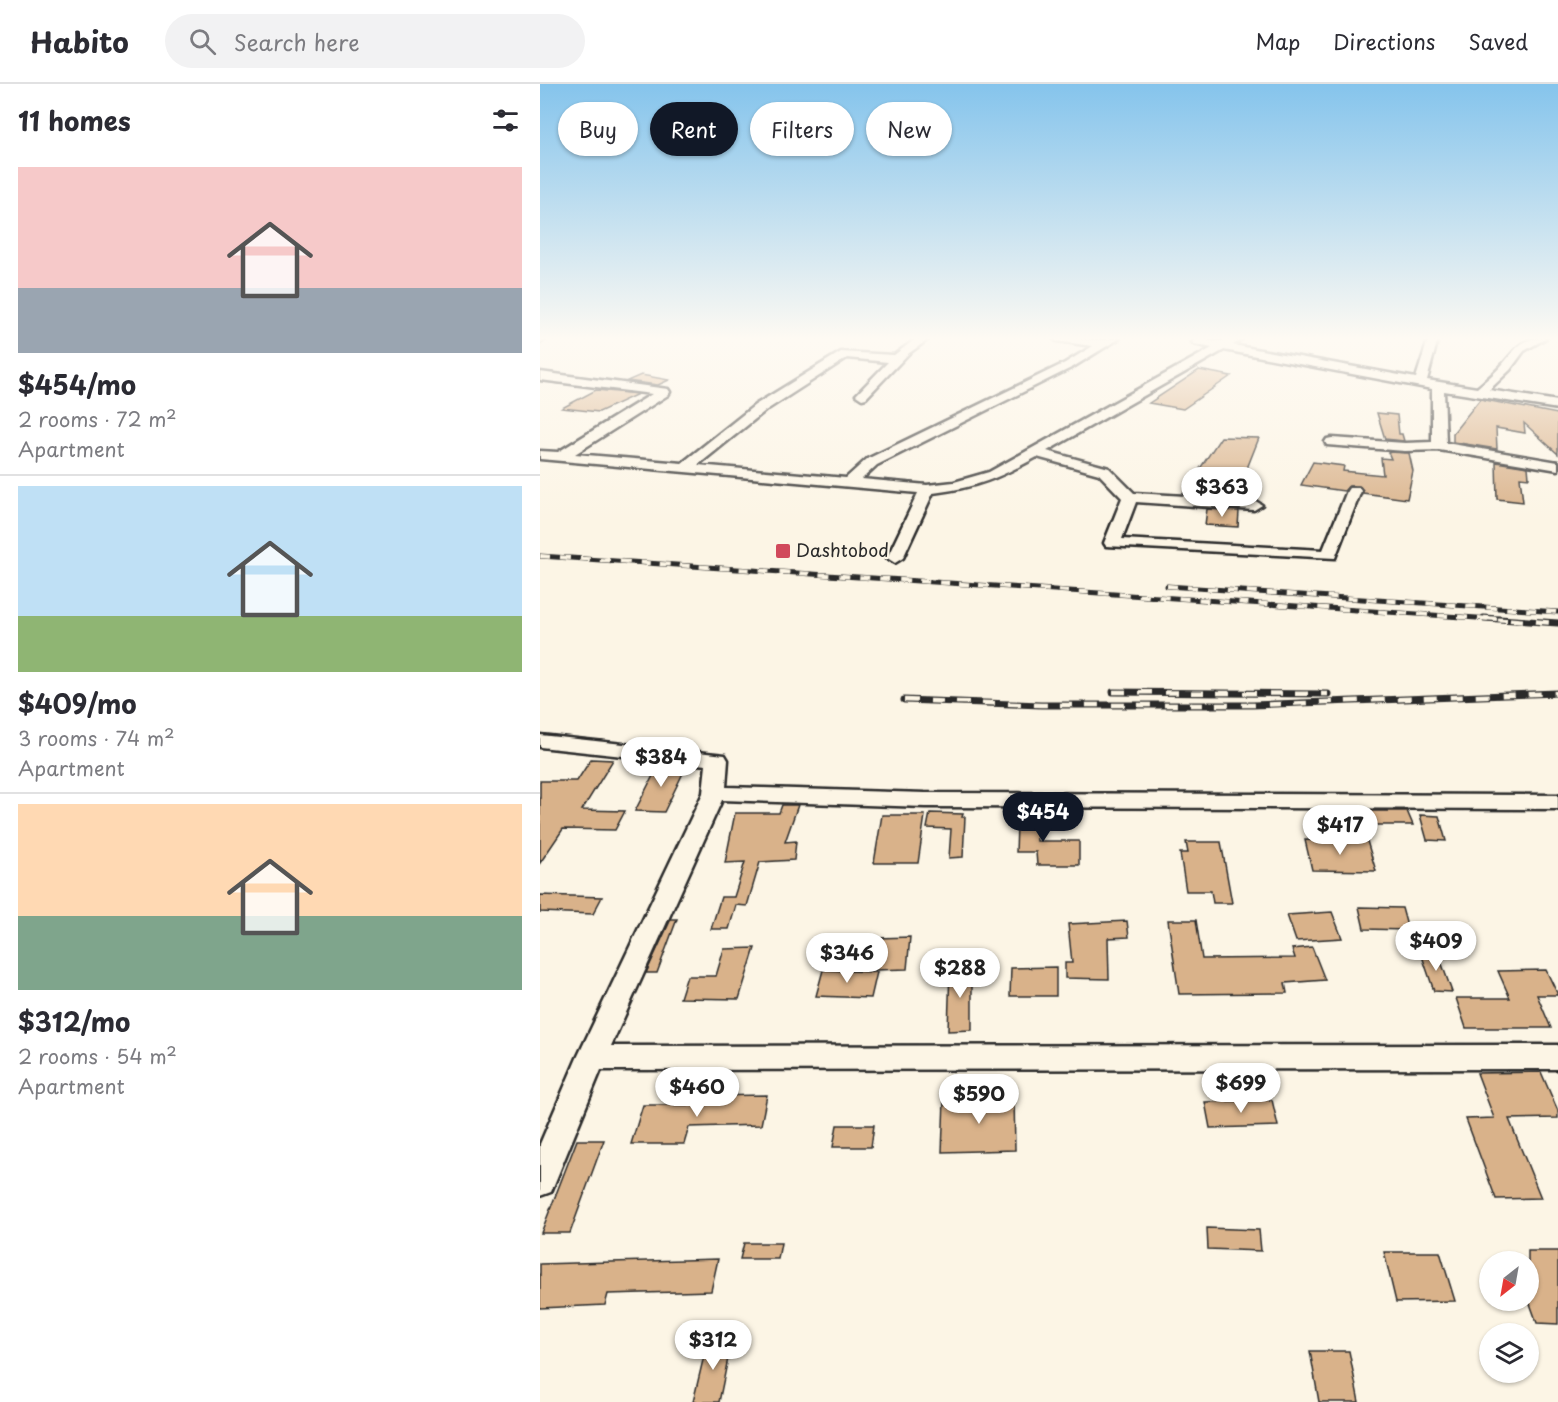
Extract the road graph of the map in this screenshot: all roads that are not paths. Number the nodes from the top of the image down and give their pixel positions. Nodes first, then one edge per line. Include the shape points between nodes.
1 (651, 400) edge
2 (773, 400) edge
3 (999, 400) edge
4 (1127, 400) edge
5 (1438, 400) edge
6 (1522, 400) edge
7 (1558, 405) edge
8 (1332, 442) dead end
9 (1439, 446) junction
10 (1035, 452) junction
11 (540, 455) edge
12 (560, 456) junction
13 (1558, 466) edge
14 (685, 468) junction
15 (849, 483) junction
16 (927, 489) junction
17 (1354, 491) dead end
18 (1130, 496) junction
19 (1254, 505) dead end
20 (895, 558) dead end
21 (540, 741) edge
22 (714, 793) junction
23 (1558, 802) edge
24 (591, 1058) junction
25 (1558, 1058) edge
26 (540, 1182) edge

1 - 12 street
2 - 14 street
3 - 15 street via 872,462
4 - 10 street
5 - 9 street
6 - 7 street
8 - 9 street
9 - 13 street
10 - 16 street via 994,475
10 - 18 street via 1104,471
11 - 12 street
12 - 14 street
14 - 15 street
15 - 16 street
16 - 20 street
17 - 18 street via 1329,555 1112,543
18 - 19 street
21 - 22 street via 717,760
22 - 23 street via 846,800
22 - 24 street
24 - 25 street
24 - 26 street

